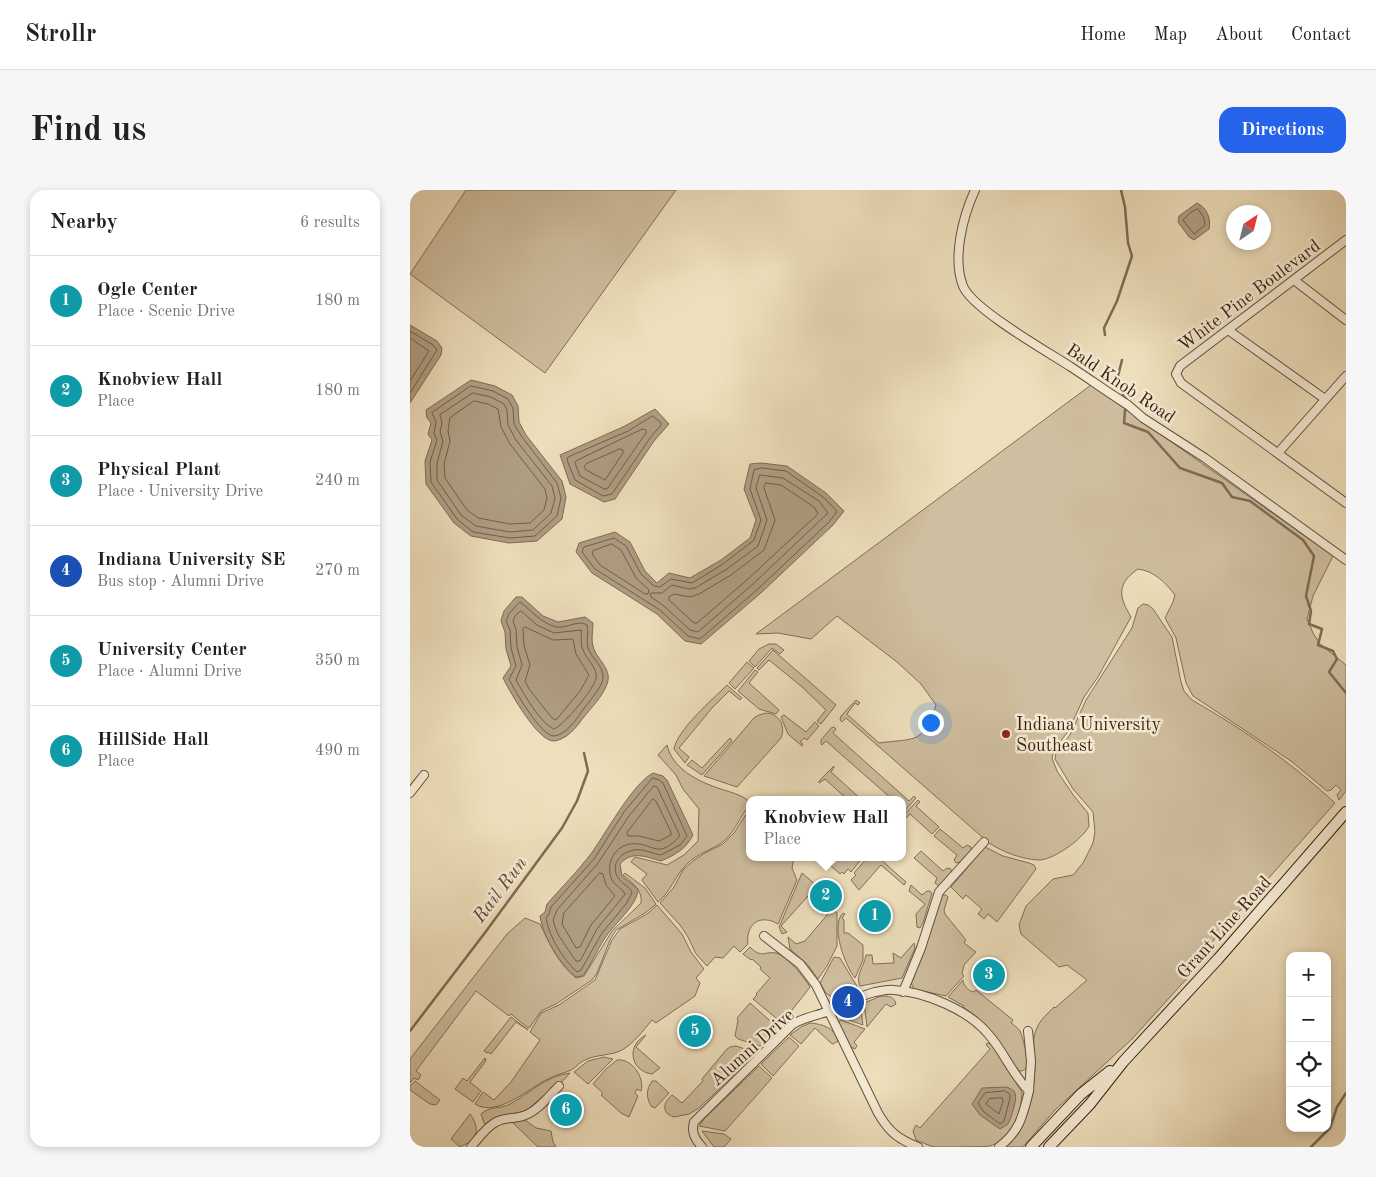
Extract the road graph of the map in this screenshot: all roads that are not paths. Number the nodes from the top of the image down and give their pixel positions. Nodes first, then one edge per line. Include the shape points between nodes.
1 (975, 190) edge
2 (1346, 240) edge
3 (1294, 280) junction
4 (1346, 320) edge
5 (1228, 330) junction
6 (1346, 376) edge
7 (1325, 399) junction
8 (1278, 453) junction
9 (1344, 498) edge
10 (1346, 560) edge
11 (424, 775) dead end
12 (410, 793) edge
13 (1346, 812) edge
14 (984, 842) dead end
15 (764, 936) dead end
16 (903, 992) junction
17 (829, 1011) junction
18 (1028, 1031) dead end
19 (1123, 1062) junction
20 (559, 1086) dead end
21 (1028, 1091) junction
22 (471, 1147) edge
23 (702, 1147) edge
24 (918, 1147) edge
25 (999, 1147) edge
26 (1031, 1147) edge
27 (1049, 1147) edge

1 - 10 street, Bald Knob Road via 963,223 958,262 966,293 1020,335 1205,458
2 - 3 street, White Pine Boulevard
3 - 4 street
3 - 5 street, White Pine Boulevard
5 - 7 street
5 - 8 street, White Pine Boulevard via 1180,366 1177,379
6 - 7 street
7 - 8 street
8 - 9 street, White Pine Boulevard
11 - 12 street
13 - 19 main road, Grant Line Road
14 - 16 street via 939,892
15 - 17 street via 806,971
16 - 17 street, Alumni Drive via 873,993
16 - 21 street, Alumni Drive via 950,1006 975,1021 989,1034
17 - 23 street, Alumni Drive via 793,1024 694,1122 694,1136
17 - 24 street via 883,1122 897,1137
18 - 21 street via 1031,1061
19 - 26 main road, Grant Line Road via 1081,1094
19 - 27 main road, Grant Line Road via 1090,1104
20 - 22 street via 528,1114 495,1122
21 - 25 street via 1018,1126 1009,1140

